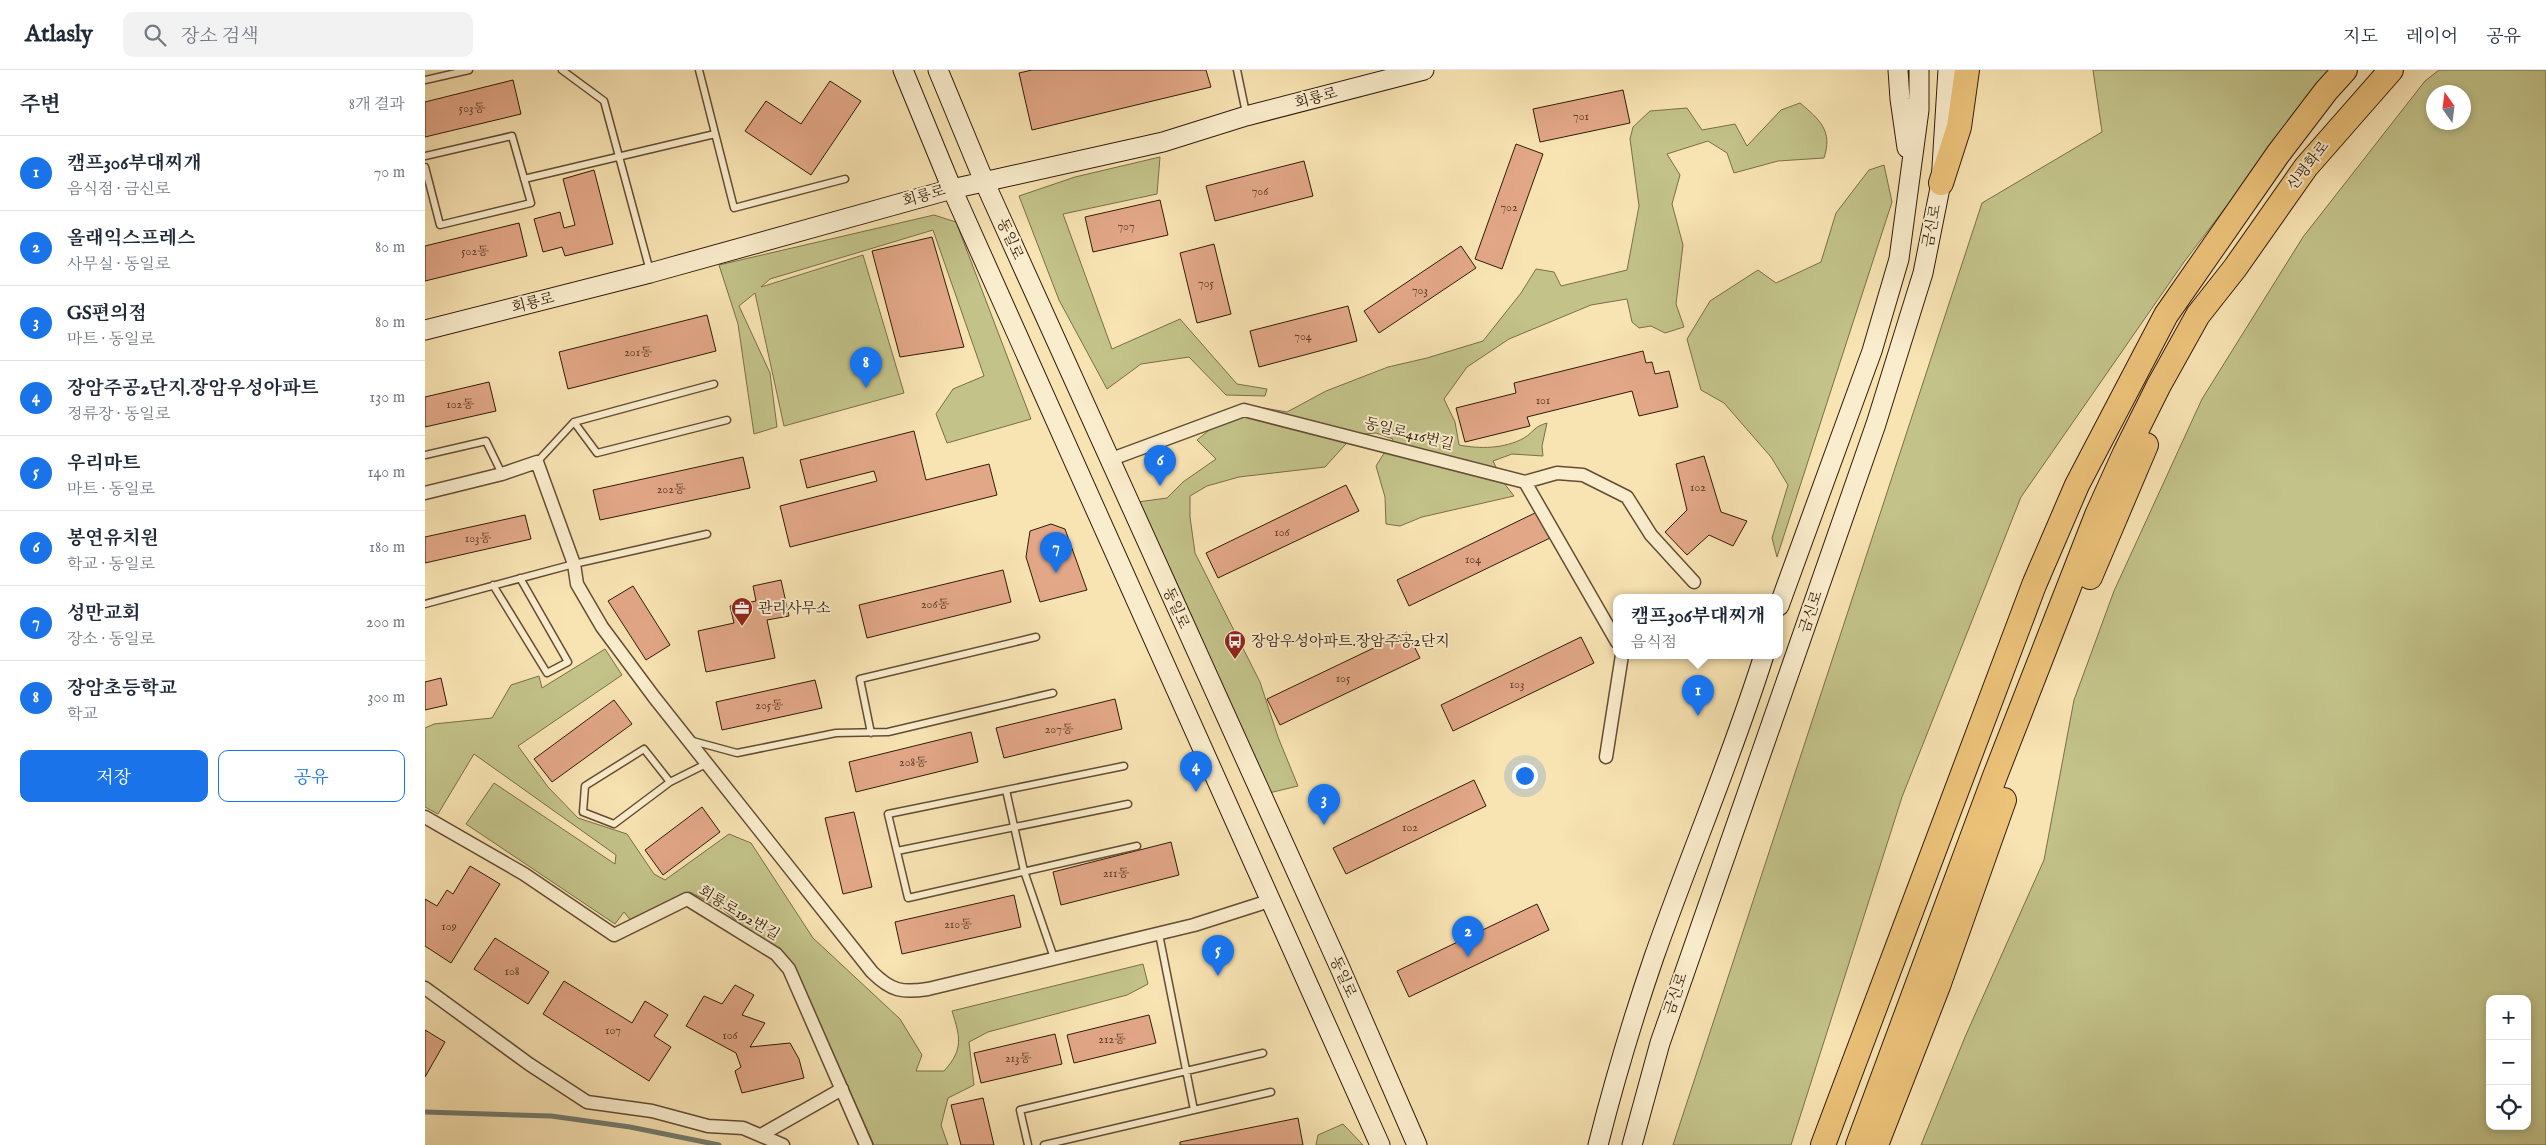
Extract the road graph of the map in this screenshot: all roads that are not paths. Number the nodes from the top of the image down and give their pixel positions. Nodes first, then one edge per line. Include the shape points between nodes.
1 (469, 70) edge
2 (561, 70) edge
3 (699, 70) edge
4 (903, 70) edge
5 (938, 70) edge
6 (1237, 70) edge
7 (1424, 70) edge
8 (1898, 70) edge
9 (1919, 70) edge
10 (1949, 70) edge
11 (1967, 70) edge
12 (2345, 70) edge
13 (2391, 70) edge
14 (425, 80) edge
15 (1246, 116) junction
16 (715, 134) junction
17 (425, 156) edge
18 (619, 158) junction
19 (425, 167) edge
20 (1911, 170) junction
21 (524, 179) junction
22 (845, 179) dead end
23 (984, 181) junction
24 (1941, 182) junction
25 (952, 189) junction
26 (2209, 256) junction
27 (2235, 268) junction
28 (650, 272) junction
29 (425, 330) edge
30 (714, 384) dead end
31 (727, 420) dead end
32 (574, 422) junction
33 (425, 455) edge
34 (1109, 460) junction
35 (537, 462) junction
36 (502, 474) junction
37 (1525, 482) junction
38 (425, 493) edge
39 (707, 534) dead end
40 (574, 564) junction
41 (520, 578) junction
42 (1693, 582) dead end
43 (493, 585) junction
44 (1783, 595) edge
45 (425, 604) edge
46 (1613, 635) edge
47 (1036, 637) dead end
48 (1621, 659) edge
49 (1763, 659) edge
50 (1053, 693) dead end
51 (871, 733) junction
52 (688, 740) junction
53 (1606, 757) dead end
54 (706, 764) junction
55 (1124, 766) dead end
56 (1989, 773) junction
57 (670, 782) junction
58 (1006, 790) junction
59 (1128, 804) dead end
60 (425, 817) edge
61 (1014, 829) junction
62 (1137, 846) dead end
63 (897, 851) junction
64 (1023, 871) junction
65 (1269, 901) junction
66 (1159, 934) junction
67 (1054, 958) junction
68 (425, 988) edge
69 (1263, 1054) dead end
70 (1185, 1072) junction
71 (841, 1089) junction
72 (1271, 1092) dead end
73 (1194, 1110) junction
74 (761, 1135) junction
75 (783, 1145) edge
76 (866, 1145) edge
77 (1028, 1145) edge
78 (1044, 1145) edge
79 (1380, 1145) edge
80 (1417, 1145) edge
81 (1598, 1145) edge
82 (1632, 1145) edge
83 (1823, 1145) edge
84 (1843, 1145) edge
85 (1858, 1145) edge
86 (1876, 1145) edge

1 - 14 lane
2 - 18 lane via 604,101
3 - 16 lane
4 - 25 street
5 - 23 street, 동일로
6 - 15 lane
7 - 15 street, 회룡로
8 - 20 street
9 - 20 street, 금신로 via 1919,110
10 - 24 street, 금신로
11 - 24 highway via 1959,127
12 - 26 highway, 신평화로 via 2278,154
13 - 27 highway, 신평화로 via 2305,167
15 - 23 street, 회룡로 via 1163,142
16 - 18 lane
16 - 22 lane via 734,208
17 - 21 lane via 513,136
18 - 21 lane
18 - 28 lane
19 - 21 lane via 440,225 531,203
20 - 44 street, 금신로 via 1899,259 1872,351
23 - 25 street, 회룡로
23 - 34 street, 동일로
24 - 82 street, 금신로 via 1923,274 1876,424 1659,1043
25 - 28 street, 회룡로
25 - 65 street
26 - 56 highway via 2081,513
26 - 83 highway via 2166,315 2077,485 2033,585
27 - 56 highway via 2198,315 2125,453
27 - 86 highway via 2162,407 2092,573 2011,778 1938,986
28 - 29 street, 회룡로
30 - 32 lane
31 - 32 lane via 597,453
32 - 35 lane
33 - 36 lane via 486,441
34 - 37 street, 동일로416번길 via 1244,410
34 - 80 street, 동일로
35 - 36 street
35 - 40 street
36 - 38 street
37 - 42 street via 1557,473 1583,475 1627,497 1651,535
37 - 46 street
39 - 40 lane
40 - 41 lane
40 - 52 street via 577,584 602,627
41 - 43 lane
41 - 43 lane via 568,662 547,673
43 - 45 lane
47 - 51 lane via 860,679
48 - 53 street
49 - 81 street, 금신로 via 1743,723 1654,957
50 - 51 lane via 888,732
51 - 52 lane via 836,732 737,753
52 - 54 street
54 - 57 lane
54 - 67 street via 872,972 888,986 904,991 928,989
55 - 58 lane
56 - 84 highway
56 - 85 highway
57 - 57 lane via 614,824 583,812 585,786 644,749
58 - 61 lane
58 - 63 lane via 888,814
59 - 61 lane
60 - 71 street, 회룡로192번길 via 524,874 614,935 687,900 776,954 789,969
61 - 63 lane
61 - 64 lane
62 - 64 lane
63 - 64 lane via 908,898
64 - 67 lane
65 - 66 street
65 - 79 street
66 - 67 street
66 - 70 lane
68 - 74 street via 587,1102 652,1112 708,1126 743,1128
69 - 70 lane
70 - 73 lane
70 - 77 lane via 1020,1110
71 - 74 street
71 - 76 street, 회룡로192번길
72 - 73 lane
73 - 78 lane
74 - 75 street

